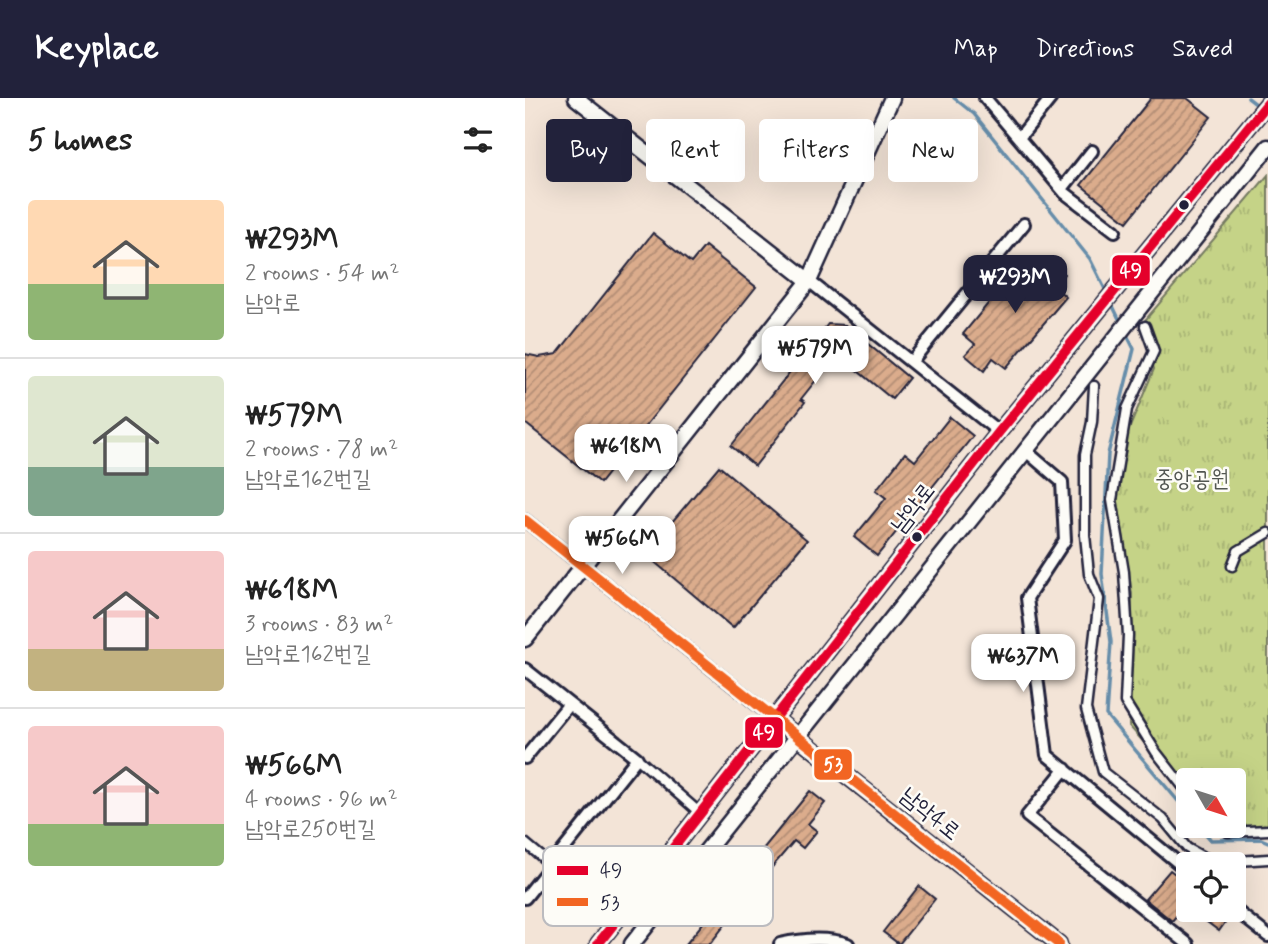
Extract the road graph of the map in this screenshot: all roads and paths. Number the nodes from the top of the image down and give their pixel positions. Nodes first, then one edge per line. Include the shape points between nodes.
1 (576, 98) edge
2 (892, 98) edge
3 (985, 98) edge
4 (1051, 98) edge
5 (1268, 103) edge
6 (1019, 138) junction
7 (1268, 147) edge
8 (1092, 151) dead end
9 (1062, 189) junction
10 (1024, 224) dead end
11 (1115, 231) dead end
12 (809, 281) junction
13 (1145, 326) dead end
14 (911, 362) junction
15 (1094, 386) dead end
16 (999, 432) junction
17 (1026, 452) junction
18 (525, 520) edge
19 (1268, 533) edge
20 (584, 565) junction
21 (1232, 566) dead end
22 (525, 639) edge
23 (525, 669) edge
24 (569, 704) junction
25 (774, 718) junction
26 (798, 736) junction
27 (525, 758) edge
28 (637, 758) junction
29 (1065, 769) junction
30 (1176, 778) edge
31 (700, 813) junction
32 (1268, 830) edge
33 (1246, 831) edge
34 (525, 843) edge
35 (566, 846) edge
36 (674, 846) edge
37 (710, 846) edge
38 (543, 857) edge
39 (1268, 859) edge
40 (1176, 861) edge
41 (543, 875) edge
42 (525, 898) edge
43 (1246, 919) edge
44 (612, 926) edge
45 (646, 926) edge
46 (1268, 936) edge
47 (598, 944) edge
48 (632, 944) edge
49 (780, 944) edge
50 (848, 944) edge
51 (1059, 944) edge
52 (1188, 944) edge

1 - 12 street
2 - 12 street
3 - 6 street
4 - 6 street
5 - 16 street, 남악로
6 - 9 street
7 - 17 street
8 - 9 street
9 - 11 street
10 - 14 street
12 - 14 street
12 - 20 street
13 - 30 street via 1154,351 1127,409 1112,500 1125,584 1125,702
14 - 16 street
15 - 39 street via 1085,455 1085,535 1089,574 1099,599 1086,709 1104,772 1203,858 1223,862
16 - 25 street, 남악로
17 - 26 street
17 - 29 street via 1062,482 1065,540 1027,598 1047,755
18 - 20 street
19 - 21 street via 1238,551
20 - 22 street
20 - 25 street
23 - 24 street
24 - 27 street
24 - 28 street
25 - 26 street, 남악4로
25 - 31 street, 남악로
26 - 37 street
26 - 51 street, 남악4로
28 - 31 street
28 - 35 street
29 - 40 street
29 - 52 street via 1027,816
31 - 36 street, 남악로
32 - 33 street
34 - 38 street
41 - 42 street
43 - 46 street
44 - 47 street, 남악로
45 - 48 street
49 - 50 street via 830,939

